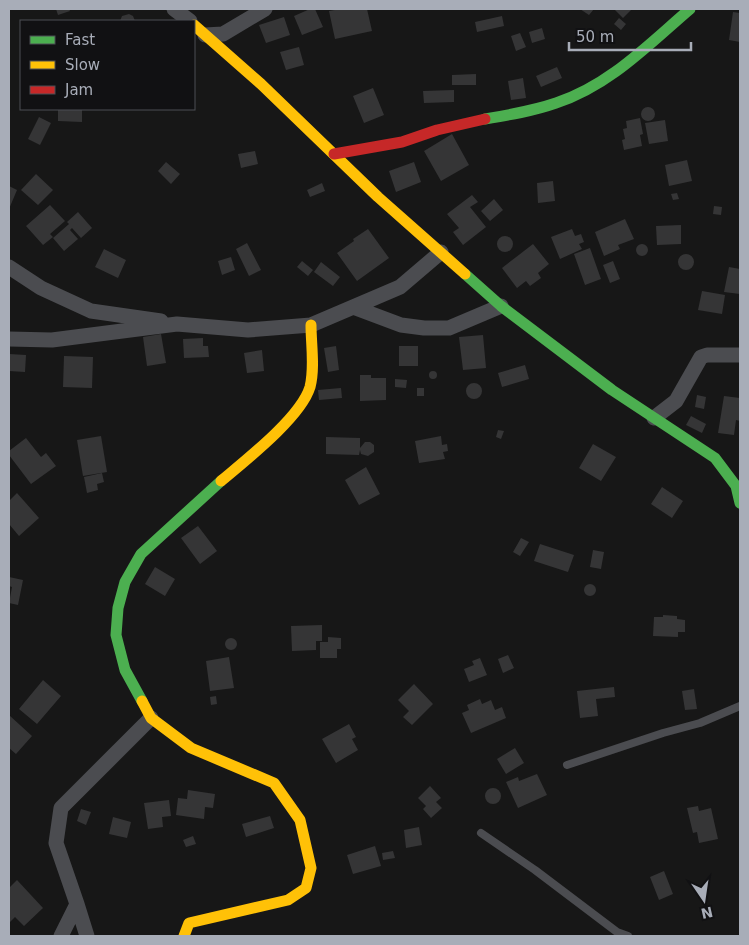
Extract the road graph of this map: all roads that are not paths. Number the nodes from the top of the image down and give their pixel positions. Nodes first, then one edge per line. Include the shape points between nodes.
1 (174, 9) edge
2 (265, 9) edge
3 (690, 9) edge
4 (189, 20) edge
5 (199, 30) edge
6 (334, 154) junction
7 (441, 252) junction
8 (9, 267) edge
9 (501, 306) junction
10 (352, 307) junction
11 (177, 324) junction
12 (310, 325) junction
13 (9, 339) edge
14 (740, 355) edge
15 (654, 418) junction
16 (740, 503) edge
17 (740, 706) edge
18 (152, 718) junction
19 (567, 765) dead end
20 (481, 833) dead end
21 (77, 904) junction
22 (61, 936) edge
23 (87, 936) edge
24 (184, 936) edge
25 (628, 936) edge

1 - 4 street
2 - 5 street via 222,34
3 - 6 street via 622,68 558,103 523,113 475,120 402,142
5 - 6 street
6 - 7 street
7 - 9 street
7 - 10 street via 400,287
8 - 11 street via 41,288 91,311
9 - 10 street via 449,328 401,324
9 - 15 street
10 - 12 street
11 - 12 street via 248,330
11 - 13 street via 52,340
12 - 18 street via 310,387 299,408 269,440 142,554 125,582 118,608 116,635 125,670
14 - 15 street via 701,357 676,401
15 - 16 street via 715,458 736,486
17 - 19 lane via 700,723
18 - 21 street via 61,808 56,843
18 - 24 street via 191,748 274,783 300,820 311,868 306,888 288,900 189,924
20 - 25 lane via 617,932
21 - 22 street
21 - 23 street

